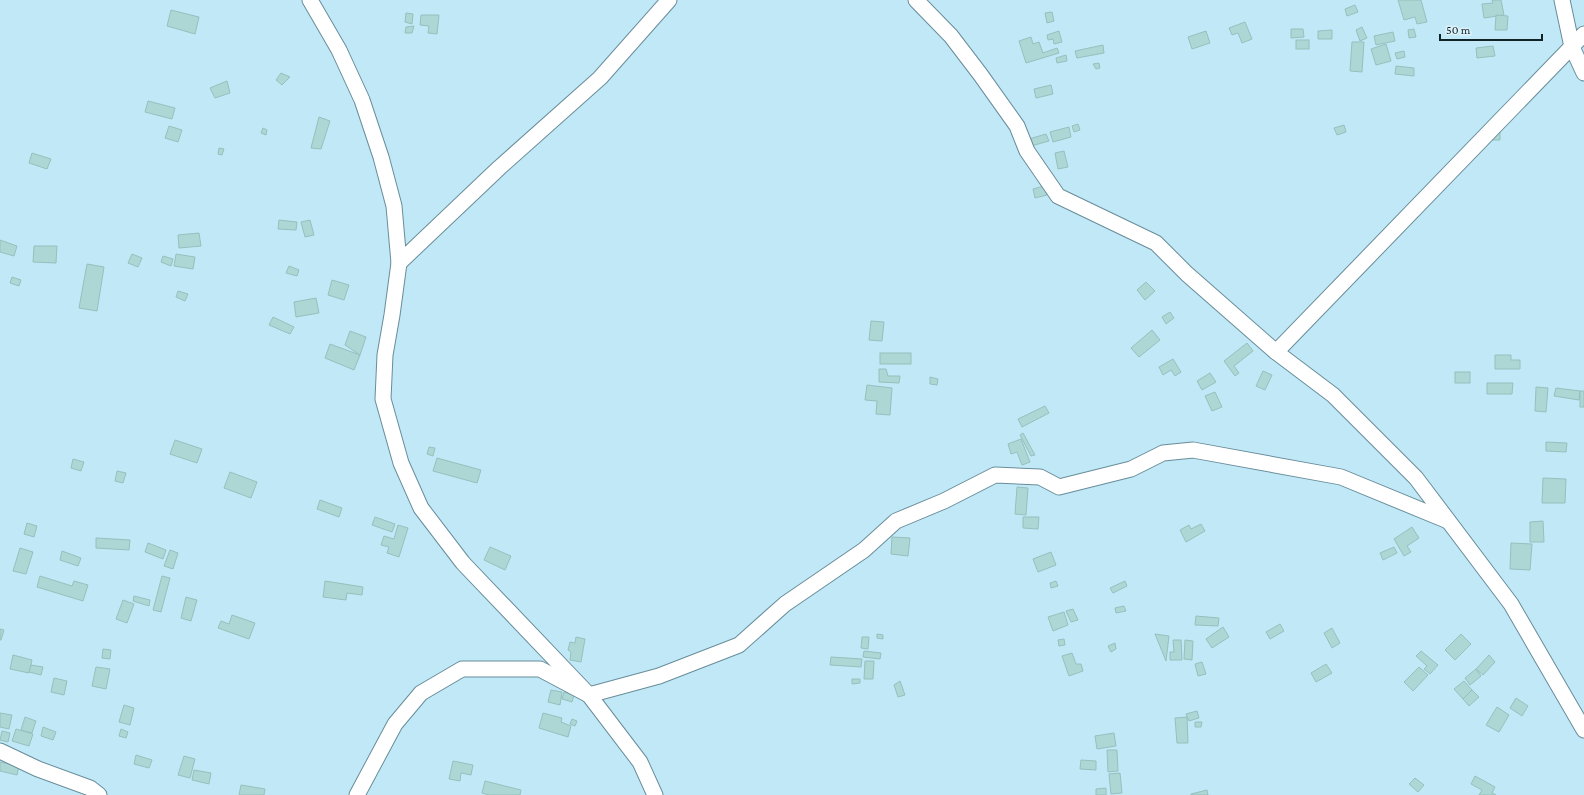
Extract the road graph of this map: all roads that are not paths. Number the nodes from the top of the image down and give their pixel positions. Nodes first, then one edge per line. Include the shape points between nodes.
1 (310, 0) edge
2 (669, 0) edge
3 (916, 0) edge
4 (1562, 0) edge
5 (1584, 34) edge
6 (1572, 47) junction
7 (1584, 73) edge
8 (399, 263) junction
9 (1276, 352) junction
10 (1448, 521) junction
11 (589, 695) junction
12 (1584, 730) edge
13 (0, 751) edge
14 (99, 795) edge
15 (357, 795) edge
16 (655, 795) edge

1 - 8 street via 339,50 362,100 394,206
2 - 8 street via 600,78 499,168
3 - 9 street via 951,36 980,74 1017,126 1028,151 1058,196 1156,243 1187,274
4 - 6 street
5 - 6 street
6 - 7 street
6 - 9 street
8 - 11 street via 385,354 383,399 401,464 421,508 463,563
9 - 10 street via 1333,395 1416,478
10 - 11 street via 1341,477 1193,450 1163,453 1131,469 1059,487 1040,477 995,475 944,501 896,521 864,550 785,604 739,645 659,676
10 - 12 street via 1511,604
11 - 15 street via 540,670 462,669 421,693 395,724
11 - 16 street via 640,762
13 - 14 street via 38,769 90,788

